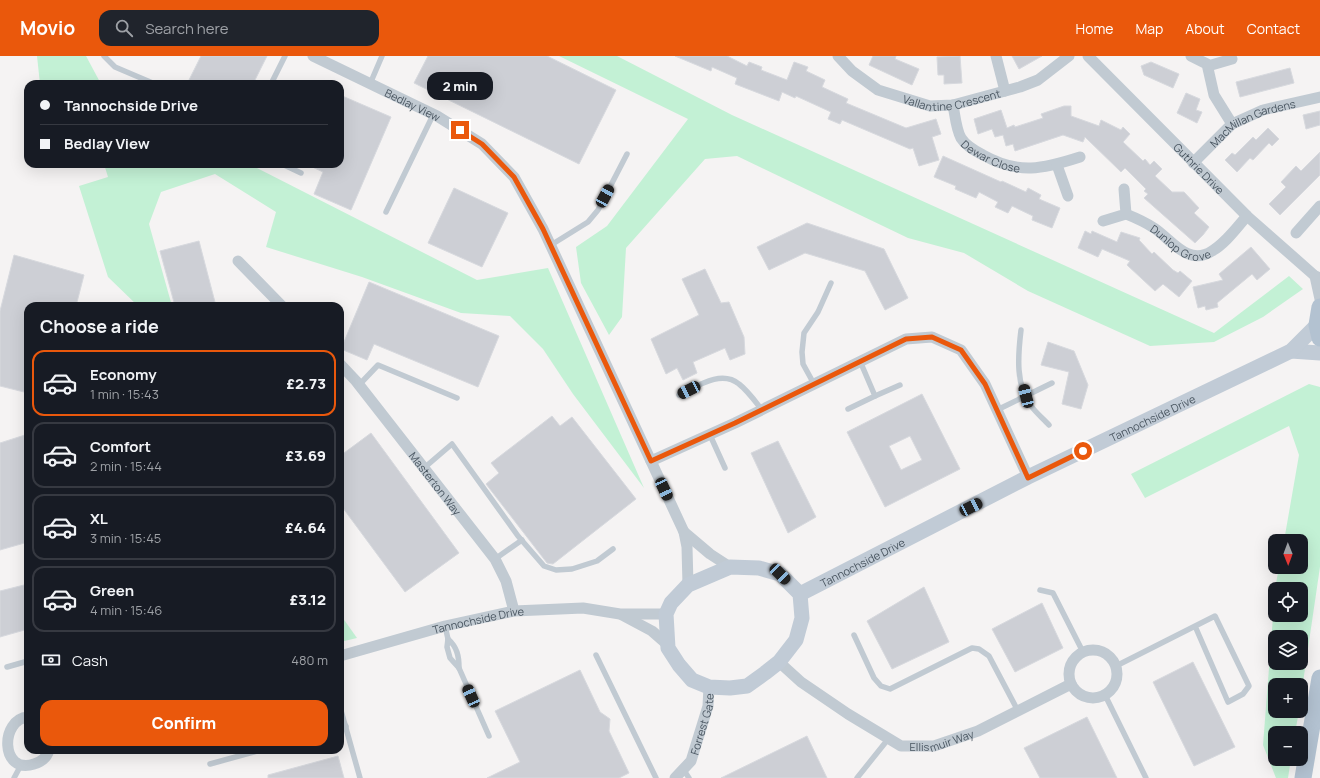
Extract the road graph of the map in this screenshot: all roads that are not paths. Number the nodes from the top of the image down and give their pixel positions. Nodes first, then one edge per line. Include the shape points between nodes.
1 (104, 56) edge
2 (285, 56) edge
3 (313, 56) edge
4 (382, 56) edge
5 (838, 56) edge
6 (996, 56) edge
7 (1069, 56) edge
8 (1088, 56) edge
9 (1191, 56) edge
10 (1232, 59) dead end
11 (1208, 66) junction
12 (146, 80) edge
13 (273, 80) edge
14 (370, 84) junction
15 (1005, 92) junction
16 (1320, 97) edge
17 (953, 105) junction
18 (433, 115) junction
19 (1232, 124) junction
20 (627, 154) dead end
21 (1080, 157) dead end
22 (1193, 163) junction
23 (1057, 165) junction
24 (290, 168) edge
25 (301, 173) dead end
26 (1124, 189) dead end
27 (1068, 196) dead end
28 (1320, 206) edge
29 (386, 212) dead end
30 (1126, 214) junction
31 (1247, 216) junction
32 (1103, 221) dead end
33 (1296, 233) dead end
34 (551, 245) junction
35 (238, 261) dead end
36 (1318, 277) edge
37 (831, 283) dead end
38 (1320, 299) edge
39 (278, 302) edge
40 (1320, 307) edge
41 (1021, 330) dead end
42 (1318, 332) edge
43 (1291, 351) junction
44 (1320, 353) edge
45 (860, 361) junction
46 (344, 368) edge
47 (1052, 383) dead end
48 (359, 384) junction
49 (814, 384) junction
50 (900, 385) dead end
51 (679, 395) dead end
52 (875, 396) junction
53 (1026, 396) junction
54 (457, 398) dead end
55 (848, 409) dead end
56 (763, 410) junction
57 (997, 410) junction
58 (1049, 425) dead end
59 (710, 435) junction
60 (651, 461) junction
61 (424, 468) junction
62 (725, 468) dead end
63 (1028, 478) junction
64 (684, 532) junction
65 (522, 540) junction
66 (612, 549) dead end
67 (495, 559) junction
68 (730, 566) junction
69 (688, 585) junction
70 (1040, 590) dead end
71 (800, 594) junction
72 (514, 611) junction
73 (620, 614) junction
74 (666, 614) junction
75 (446, 626) junction
76 (1195, 626) junction
77 (854, 635) dead end
78 (448, 639) junction
79 (668, 646) junction
80 (1083, 652) junction
81 (344, 655) edge
82 (596, 655) dead end
83 (24, 662) edge
84 (779, 662) junction
85 (1116, 666) junction
86 (7, 667) dead end
87 (459, 668) junction
88 (1320, 678) edge
89 (1071, 684) junction
90 (709, 687) junction
91 (1105, 695) junction
92 (1018, 712) junction
93 (24, 718) edge
94 (344, 730) edge
95 (489, 736) dead end
96 (889, 738) junction
97 (47, 754) edge
98 (246, 754) edge
99 (210, 764) dead end
100 (21, 765) junction
101 (686, 774) edge
102 (14, 778) edge
103 (360, 778) edge
104 (656, 778) edge
105 (674, 778) edge
106 (857, 778) edge
107 (1146, 778) edge
108 (1303, 778) edge

1 - 12 lane via 115,67
2 - 13 lane
3 - 14 street, Bedlay View
4 - 14 lane
5 - 17 street, Vallantine Crescent via 852,71 878,90 930,106
6 - 15 street
7 - 15 street, Vallantine Crescent via 1038,80
8 - 22 street, Guthrie Drive
9 - 11 street
10 - 11 street
11 - 19 street via 1214,95
14 - 18 street, Bedlay View
15 - 17 street, Vallantine Crescent
16 - 19 street, MacMillan Gardens via 1263,110
17 - 23 street, Dewar Close via 961,138 978,153 1023,170
18 - 29 lane
18 - 34 street, Bedlay View via 482,144 514,177
19 - 22 street, MacMillan Gardens
20 - 34 lane via 598,210 588,222
21 - 23 street, Dewar Close
22 - 31 street, Guthrie Drive
23 - 27 street
24 - 25 lane
26 - 30 street
28 - 33 street
30 - 31 street, Dunlop Grove via 1155,229 1178,250 1199,255 1213,251
30 - 32 street
31 - 36 street, Guthrie Drive
34 - 60 street, Bedlay View
35 - 39 street
36 - 38 street, Guthrie Drive
37 - 49 lane via 818,312 804,333 803,364
40 - 42 main road
41 - 53 lane via 1018,368
42 - 43 street, Tannochside Drive
43 - 44 street, Tannochside Drive
43 - 63 street, Tannochside Drive
45 - 49 street
45 - 52 lane
45 - 57 street via 906,339 932,337 961,350 985,384
46 - 48 street, Masterton Way
47 - 53 lane
48 - 54 lane via 378,365
48 - 61 street, Masterton Way
49 - 56 street
50 - 52 lane
51 - 56 lane via 708,380 727,378 739,383
52 - 55 lane
53 - 57 lane
53 - 58 lane via 1032,407
56 - 59 street
57 - 63 street
59 - 60 street
59 - 62 lane
60 - 64 street, Bedlay View
61 - 65 lane via 452,444
61 - 67 street, Masterton Way
63 - 71 street, Tannochside Drive
64 - 68 street, Bedlay View via 710,554
64 - 69 street, Bedlay View
65 - 66 lane via 544,566 556,570 572,569 597,560
65 - 67 lane
67 - 72 street, Masterton Way via 506,581
68 - 69 street
68 - 71 street via 759,568 780,574
69 - 74 street via 671,603
70 - 80 lane via 1053,593
71 - 84 street, Tannochside Drive via 802,618 796,640
72 - 73 street, Tannochside Drive via 584,608
72 - 75 street, Tannochside Drive
73 - 74 street, Tannochside Drive
73 - 79 street, Tannochside Drive via 652,631
74 - 79 street, Tannochside Drive
75 - 78 lane
75 - 81 street, Tannochside Drive
76 - 76 lane via 1215,616 1250,686 1243,694 1228,702
76 - 85 lane
77 - 92 lane via 874,678 881,686 890,689 972,648 979,649 989,656
78 - 87 lane via 459,657
78 - 87 lane via 450,658
79 - 90 street, Tannochside Drive via 692,680
80 - 85 street via 1098,650 1106,653
80 - 89 street via 1071,663
82 - 104 lane
83 - 86 lane
84 - 90 street, Tannochside Drive via 747,686
84 - 96 street, Ellismuir Way via 801,682
85 - 91 street via 1116,682
87 - 95 lane
88 - 108 main road
89 - 91 street via 1081,695 1089,698
89 - 92 street, Ellismuir Way
90 - 101 street, Forrest Gate via 708,706
91 - 107 lane
92 - 96 street, Ellismuir Way via 978,731 934,746 901,746
93 - 100 street via 11,722 2,736 5,753 10,760
94 - 103 lane
96 - 106 lane
97 - 100 street via 38,763
98 - 99 lane
100 - 102 lane
101 - 105 street, Forrest Gate

